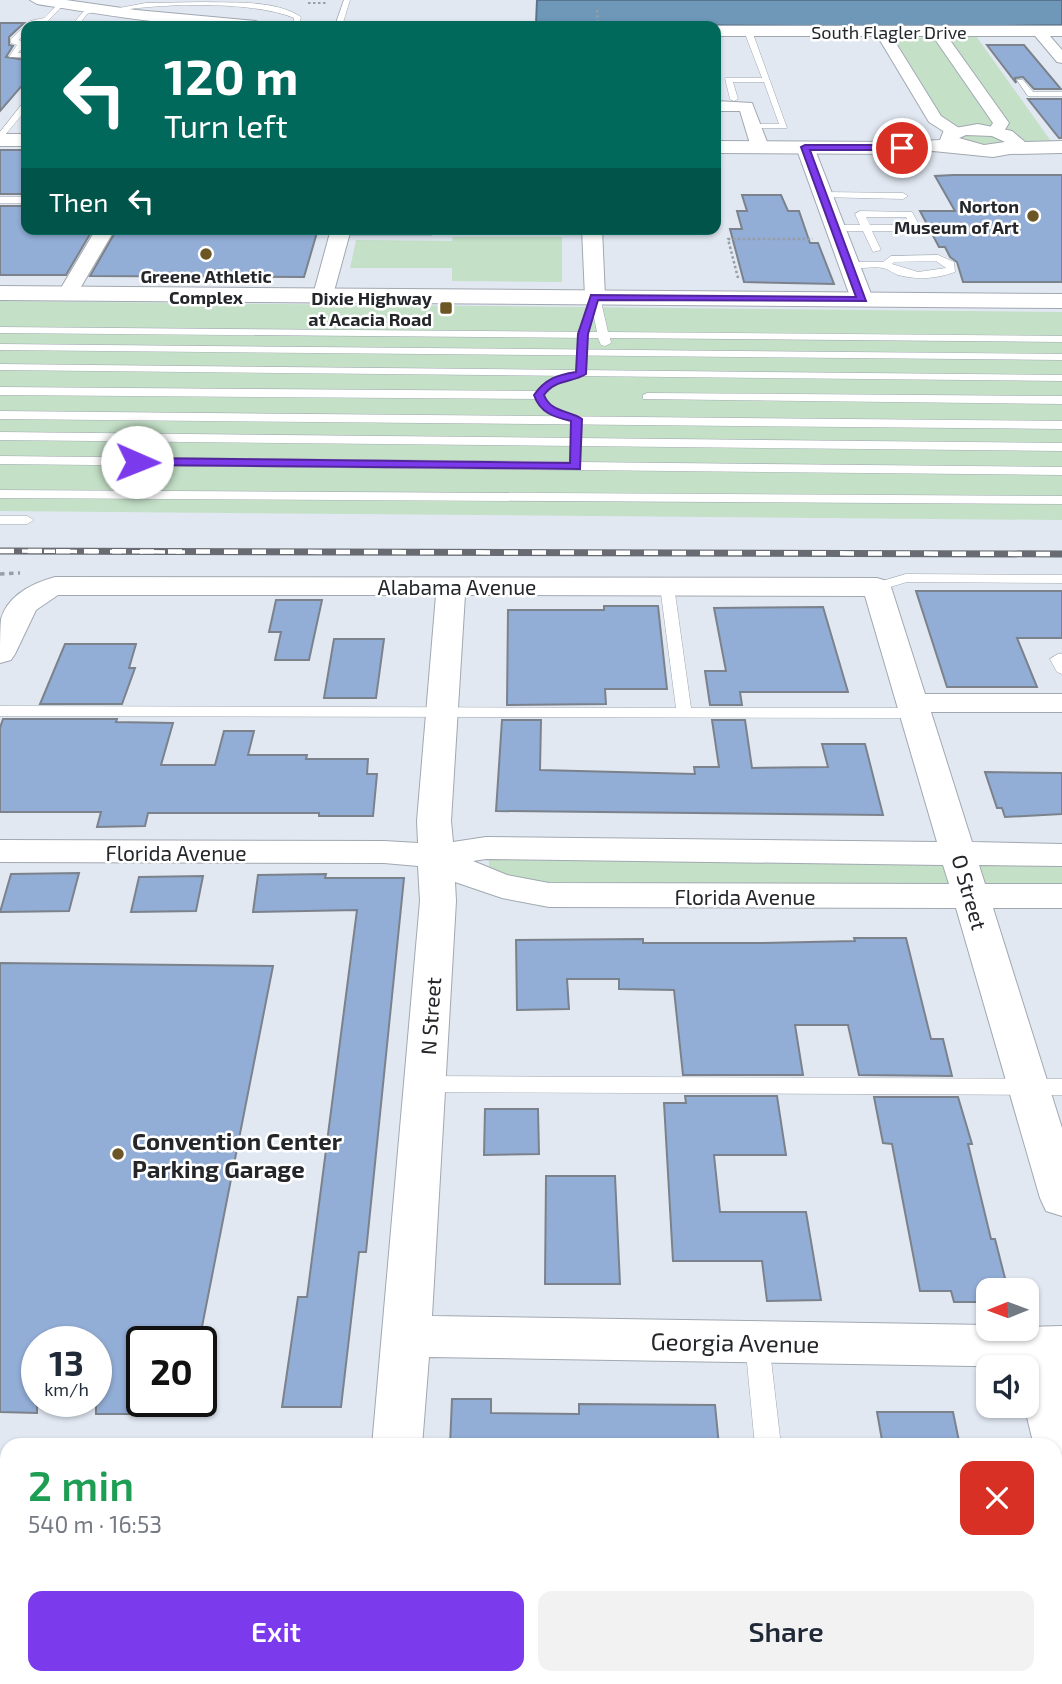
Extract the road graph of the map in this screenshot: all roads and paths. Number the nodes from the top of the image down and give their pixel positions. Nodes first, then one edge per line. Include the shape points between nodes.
1 (37, 0) edge
2 (290, 0) edge
3 (347, 0) edge
4 (162, 1) edge
5 (205, 2) edge
6 (237, 2) edge
7 (61, 4) junction
8 (280, 7) junction
9 (597, 10) dead end
10 (103, 12) junction
11 (39, 21) edge
12 (78, 21) edge
13 (170, 21) edge
14 (299, 21) edge
15 (340, 21) edge
16 (598, 21) edge
17 (721, 31) edge
18 (1038, 31) junction
19 (1062, 31) edge
20 (748, 32) junction
21 (881, 32) junction
22 (937, 32) junction
23 (21, 45) edge
24 (21, 55) edge
25 (1062, 59) edge
26 (766, 80) junction
27 (1020, 82) dead end
28 (1062, 94) edge
29 (734, 99) dead end
30 (0, 102) edge
31 (11, 102) dead end
32 (721, 106) edge
33 (21, 117) edge
34 (753, 126) junction
35 (11, 135) edge
36 (946, 138) junction
37 (1006, 139) junction
38 (721, 147) edge
39 (760, 147) junction
40 (805, 147) junction
41 (1062, 148) edge
42 (823, 195) junction
43 (903, 196) dead end
44 (0, 200) edge
45 (21, 200) edge
46 (866, 228) junction
47 (828, 234) junction
48 (102, 235) edge
49 (340, 235) edge
50 (592, 235) edge
51 (876, 250) dead end
52 (849, 265) junction
53 (886, 265) junction
54 (739, 286) dead end
55 (0, 292) edge
56 (68, 293) junction
57 (323, 295) junction
58 (594, 297) junction
59 (862, 299) junction
60 (1062, 301) edge
61 (0, 330) edge
62 (583, 334) junction
63 (604, 334) junction
64 (1062, 339) edge
65 (0, 347) edge
66 (581, 354) junction
67 (606, 354) junction
68 (1062, 357) edge
69 (0, 368) edge
70 (581, 374) junction
71 (607, 374) junction
72 (1062, 378) edge
73 (0, 391) edge
74 (539, 395) junction
75 (648, 397) junction
76 (1062, 400) edge
77 (0, 415) edge
78 (577, 419) junction
79 (606, 420) junction
80 (1062, 425) edge
81 (0, 436) edge
82 (576, 442) junction
83 (608, 443) junction
84 (1062, 447) edge
85 (0, 460) edge
86 (1062, 471) edge
87 (576, 482) junction
88 (609, 482) junction
89 (0, 494) edge
90 (1062, 500) edge
91 (0, 520) edge
92 (27, 520) dead end
93 (1062, 579) edge
94 (452, 586) junction
95 (667, 586) junction
96 (877, 587) junction
97 (0, 653) edge
98 (1062, 660) edge
99 (1062, 669) edge
100 (1062, 703) edge
101 (914, 708) junction
102 (0, 710) edge
103 (441, 712) junction
104 (684, 712) junction
105 (0, 851) edge
106 (960, 854) junction
107 (1062, 855) edge
108 (436, 856) junction
109 (971, 896) junction
110 (1062, 897) edge
111 (425, 1084) junction
112 (1046, 1087) edge
113 (1062, 1198) edge
114 (407, 1336) junction
115 (757, 1342) junction
116 (1048, 1347) edge
117 (398, 1438) edge
118 (767, 1438) edge
119 (1060, 1438) edge

1 - 7 street
2 - 8 lane
3 - 15 lane
4 - 5 lane
4 - 10 lane
5 - 6 lane
6 - 8 lane
7 - 10 street
7 - 11 lane
8 - 14 lane via 296,14
9 - 16 path
10 - 12 lane via 85,13
10 - 13 street
17 - 20 street, South Flagler Drive
18 - 19 street, South Flagler Drive
18 - 22 street, South Flagler Drive
18 - 25 street
20 - 21 street, South Flagler Drive
20 - 26 lane
21 - 22 street, South Flagler Drive
21 - 36 street
22 - 37 street via 1001,123
23 - 24 lane via 12,55
26 - 29 lane via 728,80
26 - 34 lane via 784,126
27 - 28 lane via 1031,94
30 - 31 lane
32 - 34 street via 746,106
33 - 35 lane
34 - 39 street
36 - 37 street
36 - 37 street via 986,150
36 - 40 street
37 - 41 street
38 - 39 street
39 - 40 street
40 - 42 street
42 - 43 lane
42 - 47 street
44 - 45 lane
46 - 46 lane via 879,228 916,228 909,214 860,214
46 - 47 lane
46 - 51 lane
47 - 52 street
47 - 54 path via 729,239
48 - 56 street
49 - 57 street
50 - 58 street
52 - 53 lane
52 - 59 street
53 - 53 lane via 904,273 951,270 950,264 938,258 891,258
55 - 56 street
56 - 57 street
57 - 58 street
58 - 59 street
58 - 62 lane
58 - 63 lane
59 - 60 street
61 - 62 lane
62 - 63 lane
62 - 66 lane
63 - 64 lane
63 - 67 lane
65 - 66 lane
66 - 67 lane
66 - 70 lane
67 - 68 lane
67 - 71 lane
69 - 70 lane
70 - 71 lane
70 - 74 lane via 545,385
71 - 72 lane
71 - 75 lane via 636,383
73 - 74 lane
74 - 78 lane via 542,405 556,414
75 - 76 lane
75 - 79 lane via 636,412
77 - 78 lane
78 - 79 lane
78 - 82 lane
79 - 80 lane
79 - 83 lane
81 - 82 lane
82 - 83 lane
82 - 87 lane
83 - 84 lane
83 - 88 lane
85 - 87 lane
86 - 88 lane
87 - 88 lane
87 - 88 lane
87 - 89 lane
88 - 90 lane
91 - 92 lane
93 - 96 lane via 906,579
94 - 95 street, Alabama Avenue
94 - 97 street, Alabama Avenue via 55,586 38,590 25,600
94 - 103 street, N Street
95 - 96 street, Alabama Avenue
95 - 104 lane
96 - 101 street, O Street
98 - 99 lane via 1058,659
100 - 101 street
101 - 104 lane
101 - 106 street, O Street
102 - 103 lane
103 - 104 lane
103 - 108 street, N Street
105 - 108 street, Florida Avenue
106 - 107 street, Florida Avenue
106 - 108 street, Florida Avenue via 486,848
106 - 109 street, O Street
108 - 109 street, Florida Avenue via 476,880 549,895
108 - 111 street, N Street via 438,901
109 - 110 street, Florida Avenue
109 - 112 street, O Street
111 - 112 lane
111 - 114 street, N Street
112 - 113 street, O Street
114 - 115 street, Georgia Avenue
114 - 117 street, N Street
115 - 116 street, Georgia Avenue
115 - 118 lane
116 - 119 street

